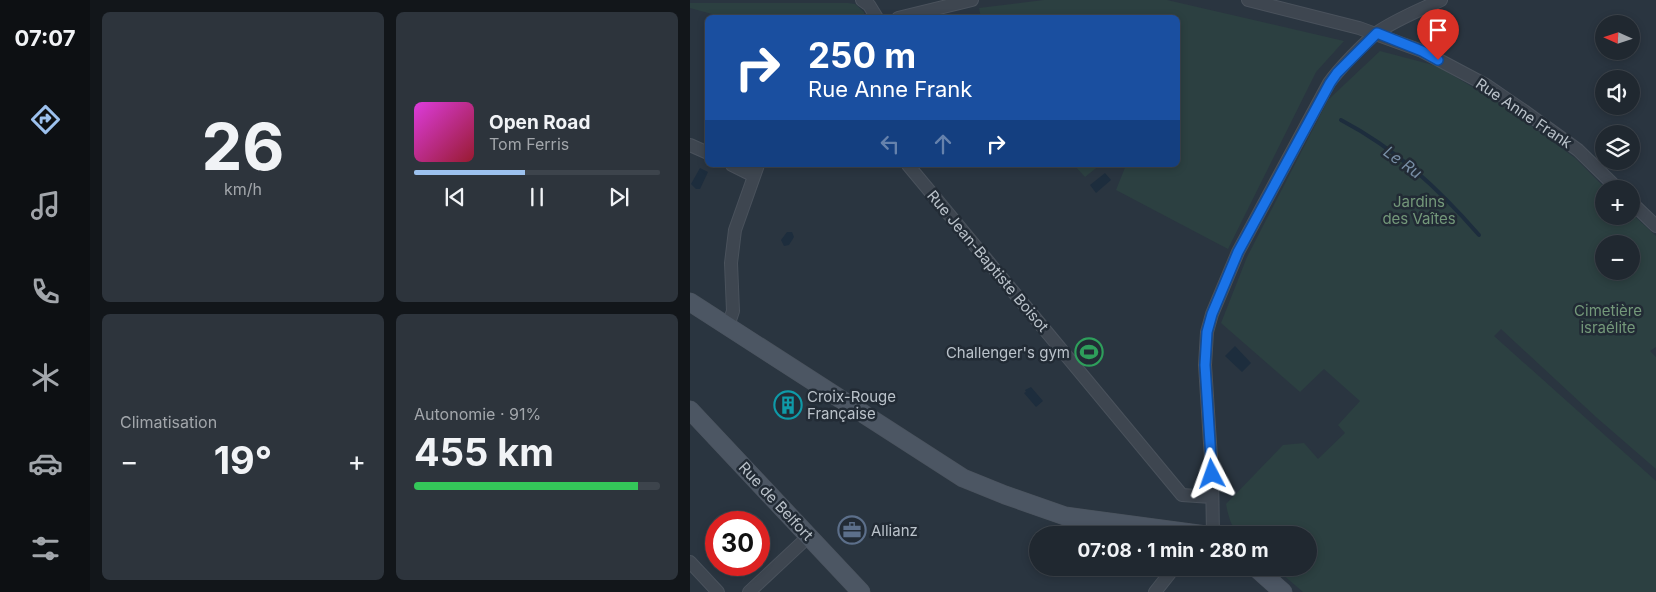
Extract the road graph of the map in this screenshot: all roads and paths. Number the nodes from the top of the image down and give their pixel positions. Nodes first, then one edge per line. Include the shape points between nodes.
1 (862, 0) edge
2 (972, 0) edge
3 (1248, 0) edge
4 (1441, 0) edge
5 (874, 15) edge
6 (910, 15) edge
7 (1377, 33) junction
8 (690, 145) edge
9 (705, 152) edge
10 (742, 167) edge
11 (910, 167) edge
12 (756, 170) edge
13 (1609, 180) edge
14 (1640, 211) edge
15 (1656, 226) edge
16 (690, 302) edge
17 (728, 326) junction
18 (690, 410) edge
19 (1212, 497) junction
20 (1133, 526) edge
21 (1212, 526) edge
22 (809, 536) junction
23 (690, 562) edge
24 (1168, 576) edge
25 (1265, 576) edge
26 (754, 591) edge
27 (718, 592) edge
28 (861, 592) edge
29 (1155, 592) edge
30 (1283, 592) edge

1 - 5 street
2 - 6 street
3 - 7 street, Rue Anne Frank
4 - 7 street
7 - 13 street, Rue Anne Frank via 1422,51 1486,85 1578,150
7 - 19 street via 1330,83 1238,252 1212,314 1207,332 1205,365
8 - 9 street
10 - 12 street
11 - 19 street, Rue Jean-Baptiste Boisot via 1182,495
12 - 17 street via 735,230 732,263 734,310
14 - 15 street
16 - 17 street
17 - 20 street via 963,478 1065,516
18 - 22 street, Rue de Belfort
19 - 21 street
22 - 26 street
22 - 28 street, Rue de Belfort
23 - 27 street
24 - 29 street
25 - 30 street

